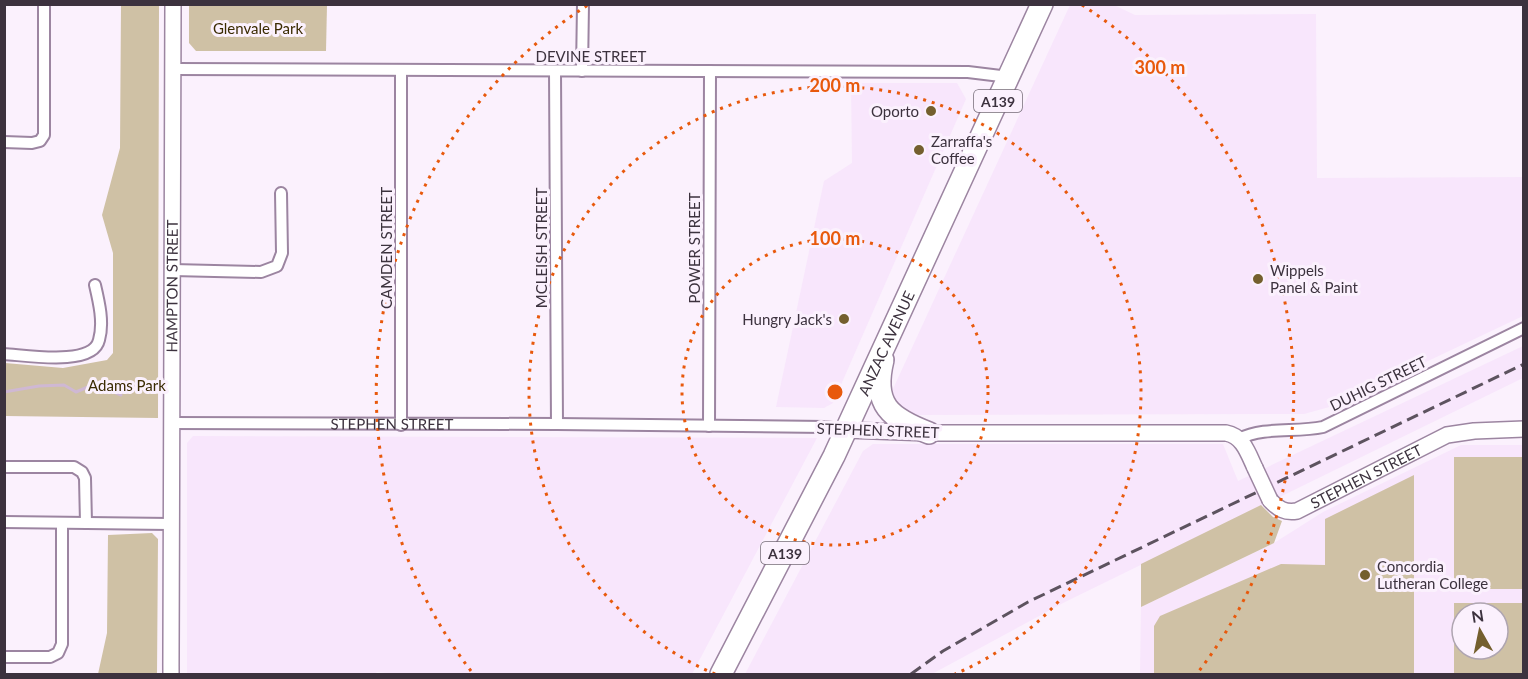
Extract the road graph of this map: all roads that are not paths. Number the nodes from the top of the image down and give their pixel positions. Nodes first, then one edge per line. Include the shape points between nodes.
1 (44, 4) edge
2 (173, 4) edge
3 (583, 4) edge
4 (1042, 4) edge
5 (173, 69) junction
6 (401, 70) junction
7 (555, 71) junction
8 (582, 71) junction
9 (710, 71) junction
10 (1009, 77) junction
11 (4, 142) edge
12 (281, 193) dead end
13 (173, 270) junction
14 (94, 285) dead end
15 (1524, 328) edge
16 (887, 341) junction
17 (4, 354) edge
18 (170, 423) junction
19 (557, 424) junction
20 (401, 425) junction
21 (709, 426) junction
22 (1524, 429) edge
23 (846, 430) junction
24 (929, 433) junction
25 (1239, 439) junction
26 (4, 467) edge
27 (4, 522) edge
28 (62, 523) junction
29 (86, 523) junction
30 (170, 524) junction
31 (4, 657) edge
32 (171, 675) edge
33 (721, 675) edge

1 - 11 street via 44,135 32,143
2 - 5 street, HAMPTON STREET
3 - 8 street
4 - 10 highway, ANZAC AVENUE / A139
5 - 6 street, DEVINE STREET
5 - 13 street, HAMPTON STREET
6 - 7 street, DEVINE STREET
6 - 20 street, CAMDEN STREET
7 - 8 street, DEVINE STREET
7 - 19 street, MCLEISH STREET
8 - 9 street, DEVINE STREET
9 - 10 street, DEVINE STREET via 969,72
9 - 21 street, POWER STREET
10 - 16 highway, ANZAC AVENUE / A139
12 - 13 street via 282,253 277,266 261,272
13 - 18 street, HAMPTON STREET
14 - 17 street via 100,306 99,342 92,351 65,358
15 - 25 street, DUHIG STREET via 1323,427 1258,432
16 - 23 highway, ANZAC AVENUE / A139
16 - 24 highway via 880,370 885,405 903,423
18 - 20 street, STEPHEN STREET
18 - 30 street, HAMPTON STREET
19 - 20 street, STEPHEN STREET
19 - 21 street, STEPHEN STREET
21 - 23 street, STEPHEN STREET
22 - 25 street, STEPHEN STREET, bridge via 1447,435 1297,511 1283,511 1270,500
23 - 24 street, STEPHEN STREET
23 - 33 highway, ANZAC AVENUE / A139
24 - 25 street, STEPHEN STREET via 1219,433
26 - 29 street via 74,467 82,472
27 - 28 street
28 - 29 street
28 - 31 street via 62,644 58,653 50,657
29 - 30 street
30 - 32 street, HAMPTON STREET

